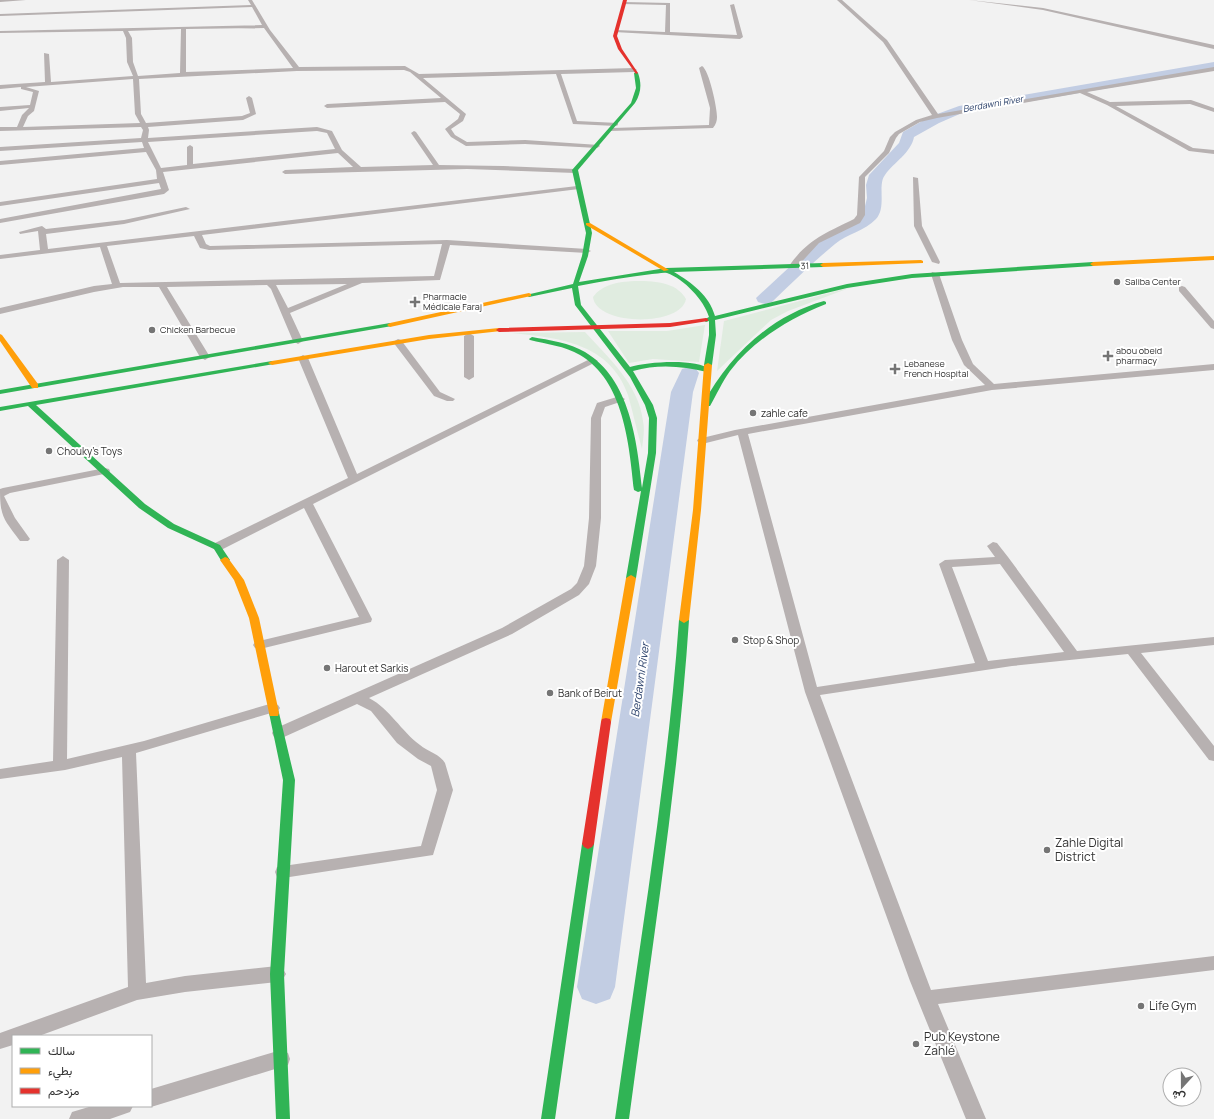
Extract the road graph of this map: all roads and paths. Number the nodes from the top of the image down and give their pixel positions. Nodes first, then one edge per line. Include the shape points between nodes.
1 (24, 0) edge
2 (839, 0) edge
3 (971, 0) edge
4 (0, 1) edge
5 (211, 1) dead end
6 (625, 1) edge
7 (251, 2) edge
8 (732, 5) dead end
9 (0, 15) edge
10 (266, 26) junction
11 (184, 28) junction
12 (124, 29) junction
13 (616, 31) junction
14 (0, 32) edge
15 (667, 34) junction
16 (1214, 47) edge
17 (46, 54) dead end
18 (702, 68) dead end
19 (297, 69) junction
20 (1214, 69) edge
21 (634, 70) junction
22 (558, 72) junction
23 (183, 74) junction
24 (418, 76) junction
25 (136, 77) junction
26 (48, 84) junction
27 (11, 86) junction
28 (0, 87) edge
29 (1079, 91) junction
30 (249, 98) dead end
31 (444, 100) junction
32 (1109, 104) junction
33 (327, 106) dead end
34 (32, 108) junction
35 (0, 109) edge
36 (1214, 110) edge
37 (936, 116) junction
38 (144, 126) junction
39 (614, 127) junction
40 (19, 128) junction
41 (29, 128) junction
42 (0, 129) edge
43 (414, 133) dead end
44 (144, 140) junction
45 (598, 146) junction
46 (190, 147) dead end
47 (0, 149) edge
48 (148, 150) junction
49 (339, 151) junction
50 (1214, 152) edge
51 (0, 163) edge
52 (190, 167) junction
53 (437, 167) junction
54 (358, 169) junction
55 (159, 170) junction
56 (575, 171) junction
57 (285, 172) dead end
58 (916, 178) dead end
59 (161, 182) junction
60 (577, 188) junction
61 (0, 204) edge
62 (186, 209) dead end
63 (0, 221) edge
64 (588, 224) junction
65 (131, 231) junction
66 (23, 232) dead end
67 (42, 232) junction
68 (198, 233) junction
69 (447, 242) junction
70 (103, 245) junction
71 (587, 251) junction
72 (1214, 251) edge
73 (44, 252) junction
74 (0, 258) edge
75 (1214, 258) edge
76 (1023, 259) dead end
77 (940, 262) joint
78 (793, 266) junction
79 (666, 270) junction
80 (935, 274) junction
81 (925, 275) junction
82 (361, 281) junction
83 (268, 282) junction
84 (162, 285) junction
85 (117, 286) junction
86 (575, 286) junction
87 (1182, 289) dead end
88 (0, 311) edge
89 (286, 312) junction
90 (712, 319) junction
91 (1214, 326) edge
92 (595, 328) junction
93 (0, 336) edge
94 (469, 336) junction
95 (298, 341) junction
96 (403, 341) junction
97 (206, 357) junction
98 (303, 358) junction
99 (593, 361) junction
100 (1214, 367) edge
101 (628, 370) junction
102 (707, 370) junction
103 (469, 377) dead end
104 (74, 379) junction
105 (35, 386) junction
106 (992, 387) junction
107 (0, 392) edge
108 (76, 396) junction
109 (450, 399) dead end
110 (620, 399) junction
111 (30, 404) junction
112 (0, 409) edge
113 (704, 413) junction
114 (703, 426) junction
115 (739, 433) junction
116 (702, 441) junction
117 (105, 471) junction
118 (354, 480) junction
119 (0, 494) edge
120 (0, 498) edge
121 (307, 503) junction
122 (644, 505) junction
123 (24, 539) dead end
124 (994, 546) dead end
125 (217, 547) junction
126 (63, 560) dead end
127 (1004, 560) junction
128 (1214, 641) edge
129 (260, 645) junction
130 (1132, 650) junction
131 (1074, 656) junction
132 (983, 666) junction
133 (812, 692) junction
134 (357, 698) junction
135 (273, 708) junction
136 (279, 734) junction
137 (129, 749) junction
138 (1214, 756) edge
139 (60, 765) junction
140 (0, 774) edge
141 (283, 872) junction
142 (1214, 963) edge
143 (277, 974) junction
144 (137, 992) junction
145 (926, 998) junction
146 (17, 1035) edge
147 (12, 1037) edge
148 (0, 1041) edge
149 (281, 1059) junction
150 (152, 1098) edge
151 (120, 1107) edge
152 (79, 1119) edge
153 (283, 1119) edge
154 (548, 1119) edge
155 (622, 1119) edge
156 (976, 1119) edge

1 - 4 street
2 - 37 street via 885,41
3 - 16 street via 1051,11
5 - 7 street
6 - 13 main road
6 - 15 street via 668,4
7 - 9 street
7 - 10 street
8 - 15 street via 740,37
10 - 11 street
10 - 19 street
11 - 12 street
11 - 23 street
12 - 14 street
12 - 25 street via 129,38 130,62
13 - 15 street
13 - 21 main road via 616,41
17 - 26 street
18 - 39 street via 712,99 713,126
19 - 23 street
19 - 24 street via 402,68 410,69
20 - 29 street
21 - 22 street
21 - 39 main road via 640,85 640,93
22 - 24 street
22 - 39 street via 575,123
23 - 25 street
24 - 31 street
25 - 26 street
25 - 38 street via 138,114
26 - 27 street
27 - 28 street
27 - 34 street via 36,91
29 - 32 street
29 - 37 street
30 - 38 street via 253,114 248,117
31 - 33 street
31 - 45 street via 463,114 461,120 448,129 463,144 525,142
32 - 36 street via 1188,101
32 - 50 street via 1191,150
34 - 35 street
34 - 40 street via 25,115
34 - 41 street via 34,114
37 - 78 street via 918,120 893,137 887,152 862,177 861,215 856,221 816,241
38 - 41 street
38 - 44 street
39 - 45 main road
40 - 41 street
40 - 42 street
43 - 53 street
44 - 47 street
44 - 48 street
44 - 49 street via 317,129 330,132
45 - 56 main road
46 - 52 street
48 - 51 street
48 - 55 street
49 - 52 street
49 - 54 street
52 - 55 street
53 - 54 street
53 - 56 street via 507,167
54 - 57 street
55 - 59 street
56 - 60 main road
58 - 77 street via 918,226
59 - 61 street
59 - 63 street via 165,190 161,192
60 - 64 main road
60 - 68 street
62 - 65 street
64 - 71 main road
64 - 79 main road
65 - 67 street
65 - 68 street
65 - 70 street
66 - 67 street via 42,228
67 - 73 street
68 - 69 street via 203,246 209,248
69 - 71 street
69 - 82 street via 437,278
70 - 73 street
70 - 85 street
71 - 86 main road
72 - 76 main road
73 - 74 street
75 - 80 main road
77 - 78 main road, 31
78 - 79 main road, 31
79 - 86 main road, 31
79 - 90 main road via 701,294 710,309
80 - 81 main road
80 - 106 street via 957,340 969,365
81 - 90 main road via 847,286
81 - 113 main road via 801,311 764,333 726,373 710,397
82 - 83 street
82 - 89 street
83 - 84 street
83 - 89 street via 275,288
84 - 85 street
84 - 97 street
85 - 88 street
86 - 92 main road via 578,305
86 - 95 main road, 31 via 454,314
87 - 91 street
89 - 95 street
90 - 92 main road
90 - 102 main road
92 - 96 main road via 488,330
92 - 101 main road
93 - 105 main road
94 - 96 main road
94 - 99 main road via 525,338 550,342 575,350
94 - 103 street
95 - 97 main road, 31
96 - 98 main road
96 - 109 street via 437,394
97 - 104 main road, 31
98 - 108 main road
98 - 118 street
99 - 110 main road via 613,384
99 - 118 street
100 - 106 street
101 - 102 main road via 660,364
101 - 122 main road via 653,418 653,438
102 - 113 main road
104 - 105 main road, 31
104 - 108 main road
105 - 107 main road, 31
106 - 115 street
108 - 111 main road
110 - 122 main road via 634,448 638,492
110 - 134 street via 598,408 595,518 590,566 583,584 575,592 507,632
111 - 112 main road
111 - 117 main road
113 - 114 main road
114 - 115 street
114 - 116 main road
115 - 116 street
115 - 133 street
116 - 155 main road via 697,510 682,635 679,691
117 - 119 street via 7,490
117 - 125 main road via 142,506 171,526
118 - 121 street
120 - 123 street via 9,518
121 - 125 street
121 - 129 street via 366,619
122 - 154 main road via 601,752
124 - 127 street
125 - 129 main road via 239,580 254,618
126 - 139 street
127 - 131 street
127 - 132 street via 945,564
128 - 130 street
129 - 135 main road
130 - 131 street
130 - 138 street
131 - 132 street
132 - 133 street
133 - 145 street
134 - 136 street
134 - 141 street via 376,708 402,738 438,763 445,790 427,851
135 - 136 main road
135 - 137 street
136 - 141 main road via 289,780
137 - 139 street
137 - 144 street
139 - 140 street
141 - 143 main road
142 - 145 street
143 - 144 street
143 - 149 main road
144 - 146 street
145 - 156 street
147 - 148 street
149 - 150 street
149 - 153 main road
151 - 152 street

